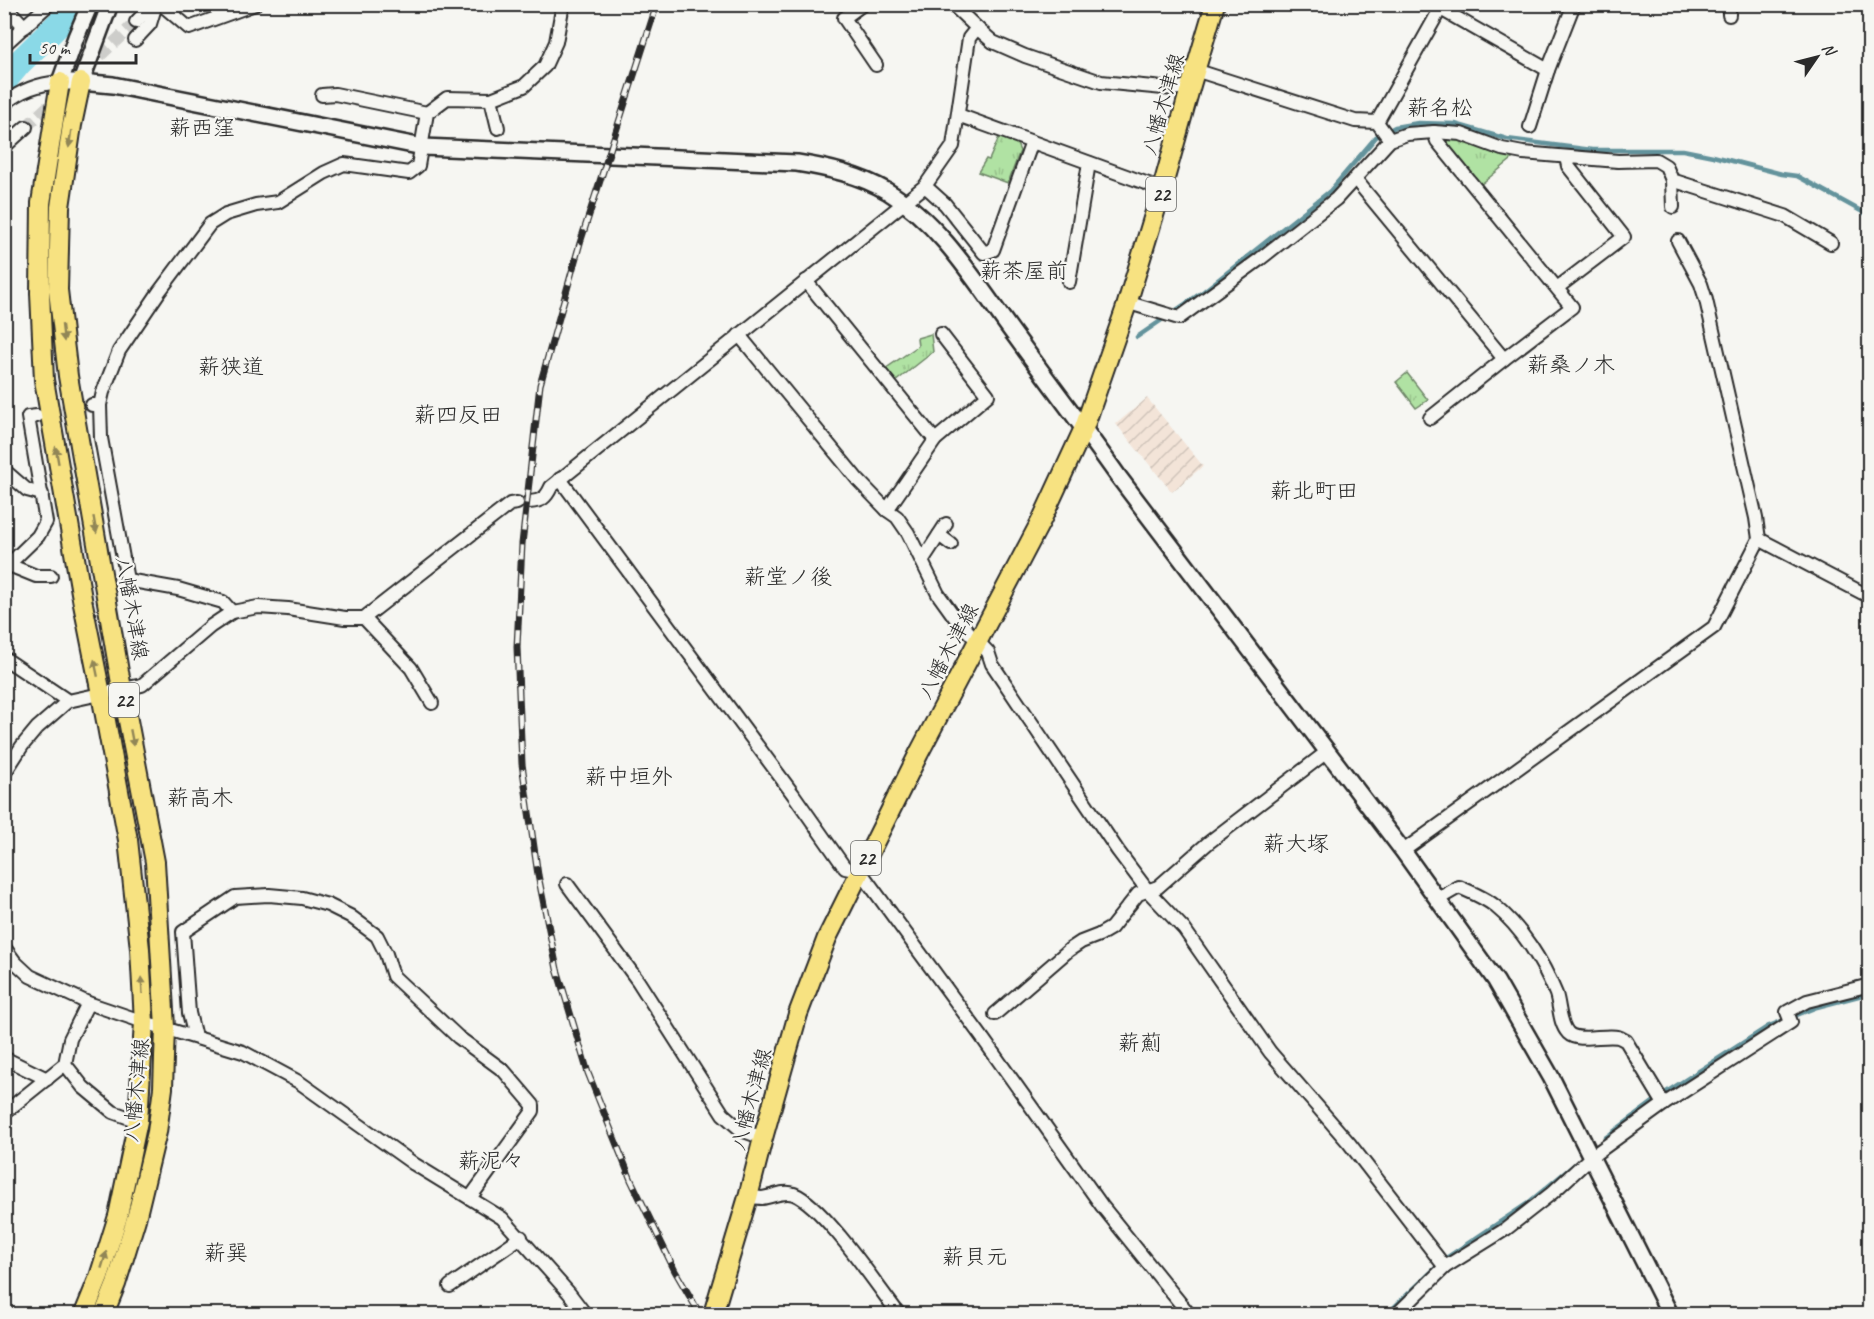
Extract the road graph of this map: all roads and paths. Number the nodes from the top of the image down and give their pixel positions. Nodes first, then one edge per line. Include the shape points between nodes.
1 (49, 4) edge
2 (90, 4) edge
3 (154, 4) edge
4 (161, 4) edge
5 (255, 4) edge
6 (563, 4) edge
7 (863, 4) edge
8 (952, 4) edge
9 (1215, 4) edge
10 (1574, 4) edge
11 (4, 5) edge
12 (110, 5) edge
13 (1438, 6) edge
14 (136, 21) tunnel mouth
15 (25, 27) junction
16 (977, 28) junction
17 (135, 40) dead end
18 (4, 45) edge
19 (876, 65) dead end
20 (1548, 70) junction
21 (1193, 78) junction
22 (81, 81) junction
23 (60, 82) junction
24 (322, 96) dead end
25 (491, 99) junction
26 (4, 104) edge
27 (427, 113) junction
28 (958, 115) junction
29 (26, 127) tunnel mouth
30 (1530, 127) dead end
31 (498, 128) dead end
32 (1384, 131) junction
33 (1434, 132) junction
34 (1032, 142) junction
35 (4, 147) edge
36 (423, 147) junction
37 (1566, 157) junction
38 (1089, 163) junction
39 (1356, 180) junction
40 (1672, 180) junction
41 (925, 186) junction
42 (1162, 189) junction
43 (905, 203) junction
44 (1673, 207) dead end
45 (1678, 241) dead end
46 (1831, 243) dead end
47 (806, 281) junction
48 (1069, 282) dead end
49 (1557, 288) junction
50 (1126, 302) junction
51 (941, 334) dead end
52 (739, 335) junction
53 (1504, 359) junction
54 (37, 416) dead end
55 (1430, 418) dead end
56 (1084, 428) junction
57 (935, 440) junction
58 (4, 470) edge
59 (560, 479) junction
60 (42, 494) junction
61 (887, 510) junction
62 (946, 524) dead end
63 (939, 535) junction
64 (1759, 538) junction
65 (951, 544) dead end
66 (922, 561) junction
67 (6, 565) edge
68 (51, 576) dead end
69 (1869, 597) edge
70 (232, 612) junction
71 (364, 618) junction
72 (979, 641) junction
73 (4, 658) edge
74 (122, 689) junction
75 (101, 694) junction
76 (68, 701) junction
77 (432, 703) dead end
78 (1328, 751) junction
79 (4, 774) edge
80 (1403, 851) junction
81 (860, 871) junction
82 (567, 884) dead end
83 (1148, 891) junction
84 (1438, 899) junction
85 (4, 947) edge
86 (1869, 985) edge
87 (88, 1003) junction
88 (995, 1014) dead end
89 (144, 1022) junction
90 (165, 1027) junction
91 (195, 1037) junction
92 (4, 1058) edge
93 (65, 1064) junction
94 (47, 1079) junction
95 (1661, 1099) junction
96 (4, 1113) edge
97 (138, 1121) junction
98 (763, 1138) junction
99 (1591, 1157) junction
100 (748, 1197) junction
101 (470, 1198) junction
102 (520, 1237) junction
103 (1442, 1264) junction
104 (450, 1286) dead end
105 (84, 1314) edge
106 (104, 1314) edge
107 (585, 1314) edge
108 (714, 1314) edge
109 (899, 1314) edge
110 (1189, 1314) edge
111 (1397, 1314) edge
112 (1670, 1314) edge

1 - 15 street
2 - 23 street
3 - 14 street
3 - 17 street via 150,24
4 - 5 street via 189,28
6 - 25 street via 556,42 545,66 524,86
7 - 19 street via 844,18
8 - 16 street
9 - 21 main road, 八幡木津線 / 22
10 - 20 street
11 - 15 street
12 - 22 street
13 - 20 street
13 - 32 street
15 - 18 street
16 - 21 street via 993,42 1025,56 1101,81 1174,89
16 - 28 street via 969,38
20 - 30 street
21 - 32 street
21 - 42 main road, 八幡木津線 / 22
22 - 23 street
22 - 36 street
22 -> 74 main road, 八幡木津線 / 22 via 60,207 58,290 68,376
23 - 26 street via 40,84 14,95
75 -> 23 main road, 八幡木津線 / 22 via 44,380 39,293 41,203
24 - 27 street via 335,94
25 - 27 street via 447,98
25 - 31 street
27 - 36 street
28 - 34 street
28 - 41 street via 953,146
29 - 35 street
32 - 33 street
32 - 39 street
33 - 37 street via 1461,134 1523,153
33 - 49 street via 1437,141
34 - 38 street
34 - 41 street via 993,250 984,253 945,204
36 - 43 street via 797,163 865,180
36 - 70 street via 418,166 409,173 344,164 278,202 226,214 210,224 119,351 96,405 128,580 223,602
37 - 40 street via 1656,160 1666,166
37 - 49 street via 1568,166 1624,237
38 - 42 street
38 - 48 street
39 - 50 street via 1179,318
39 - 53 street
40 - 44 street
40 - 46 street via 1785,216
41 - 43 street
42 - 50 main road, 八幡木津線 / 22
43 - 47 street
43 - 56 street via 953,252
45 - 64 street via 1706,300
47 - 52 street
47 - 57 street
49 - 53 street via 1572,307
50 - 56 main road, 八幡木津線 / 22
51 - 57 street via 988,395
52 - 59 street
52 - 61 street
53 - 55 street
54 - 60 street via 28,417
56 - 72 main road, 八幡木津線 / 22
56 - 78 street
57 - 61 street
58 - 60 street via 27,490
59 - 71 street via 540,501 510,504
59 - 81 street via 845,868
60 - 67 street via 45,522 38,536
61 - 66 street via 908,532
62 - 63 street
63 - 65 street
63 - 66 street
64 - 69 street
64 - 80 street via 1714,627
66 - 72 street via 938,594
67 - 68 street via 36,576
70 - 71 street via 278,608
70 - 74 street via 142,684
71 - 77 street via 411,668
72 - 81 main road, 八幡木津線 / 22
72 - 83 street
73 - 76 street
74 - 75 street
74 -> 90 main road, 八幡木津線 / 22 via 155,862
75 - 76 street
89 -> 75 main road, 八幡木津線 / 22 via 128,840
76 - 79 street via 37,728
78 - 80 street
78 - 83 street
80 - 84 street
81 - 98 main road, 八幡木津線 / 22 via 827,938 798,1014
81 - 110 street via 1102,1206
82 - 98 street via 638,981 723,1114 741,1130
83 - 88 street via 1138,894 1111,928 1069,950
83 - 103 street via 1184,928 1270,1052 1348,1143
84 - 95 street via 1459,886 1495,905 1541,962 1569,1034 1626,1041
84 - 99 street via 1496,981
85 - 87 street via 30,976
86 - 95 street via 1808,1001 1787,1012 1791,1022
87 - 89 street
87 - 93 street via 69,1039
89 - 90 street
89 - 97 main road, 八幡木津線 / 22
90 - 91 street
90 - 106 main road, 八幡木津線 / 22 via 157,1132 136,1219
91 - 101 street via 243,1052 299,1082 414,1164
91 - 101 street via 189,1013 183,932 235,897 302,898 350,916 376,936 393,976 458,1037 504,1071 533,1105 533,1111
92 - 94 street
93 - 94 street
93 - 97 street via 83,1087 113,1112
94 - 96 street
95 - 99 street
105 -> 97 main road, 八幡木津線 / 22 via 118,1216
98 - 100 main road, 八幡木津線 / 22
99 - 103 street via 1506,1229
99 - 112 street
100 - 108 main road, 八幡木津線 / 22
100 - 109 street via 793,1194 812,1206
101 - 102 street via 502,1218
102 - 104 street
102 - 107 street
103 - 111 street

